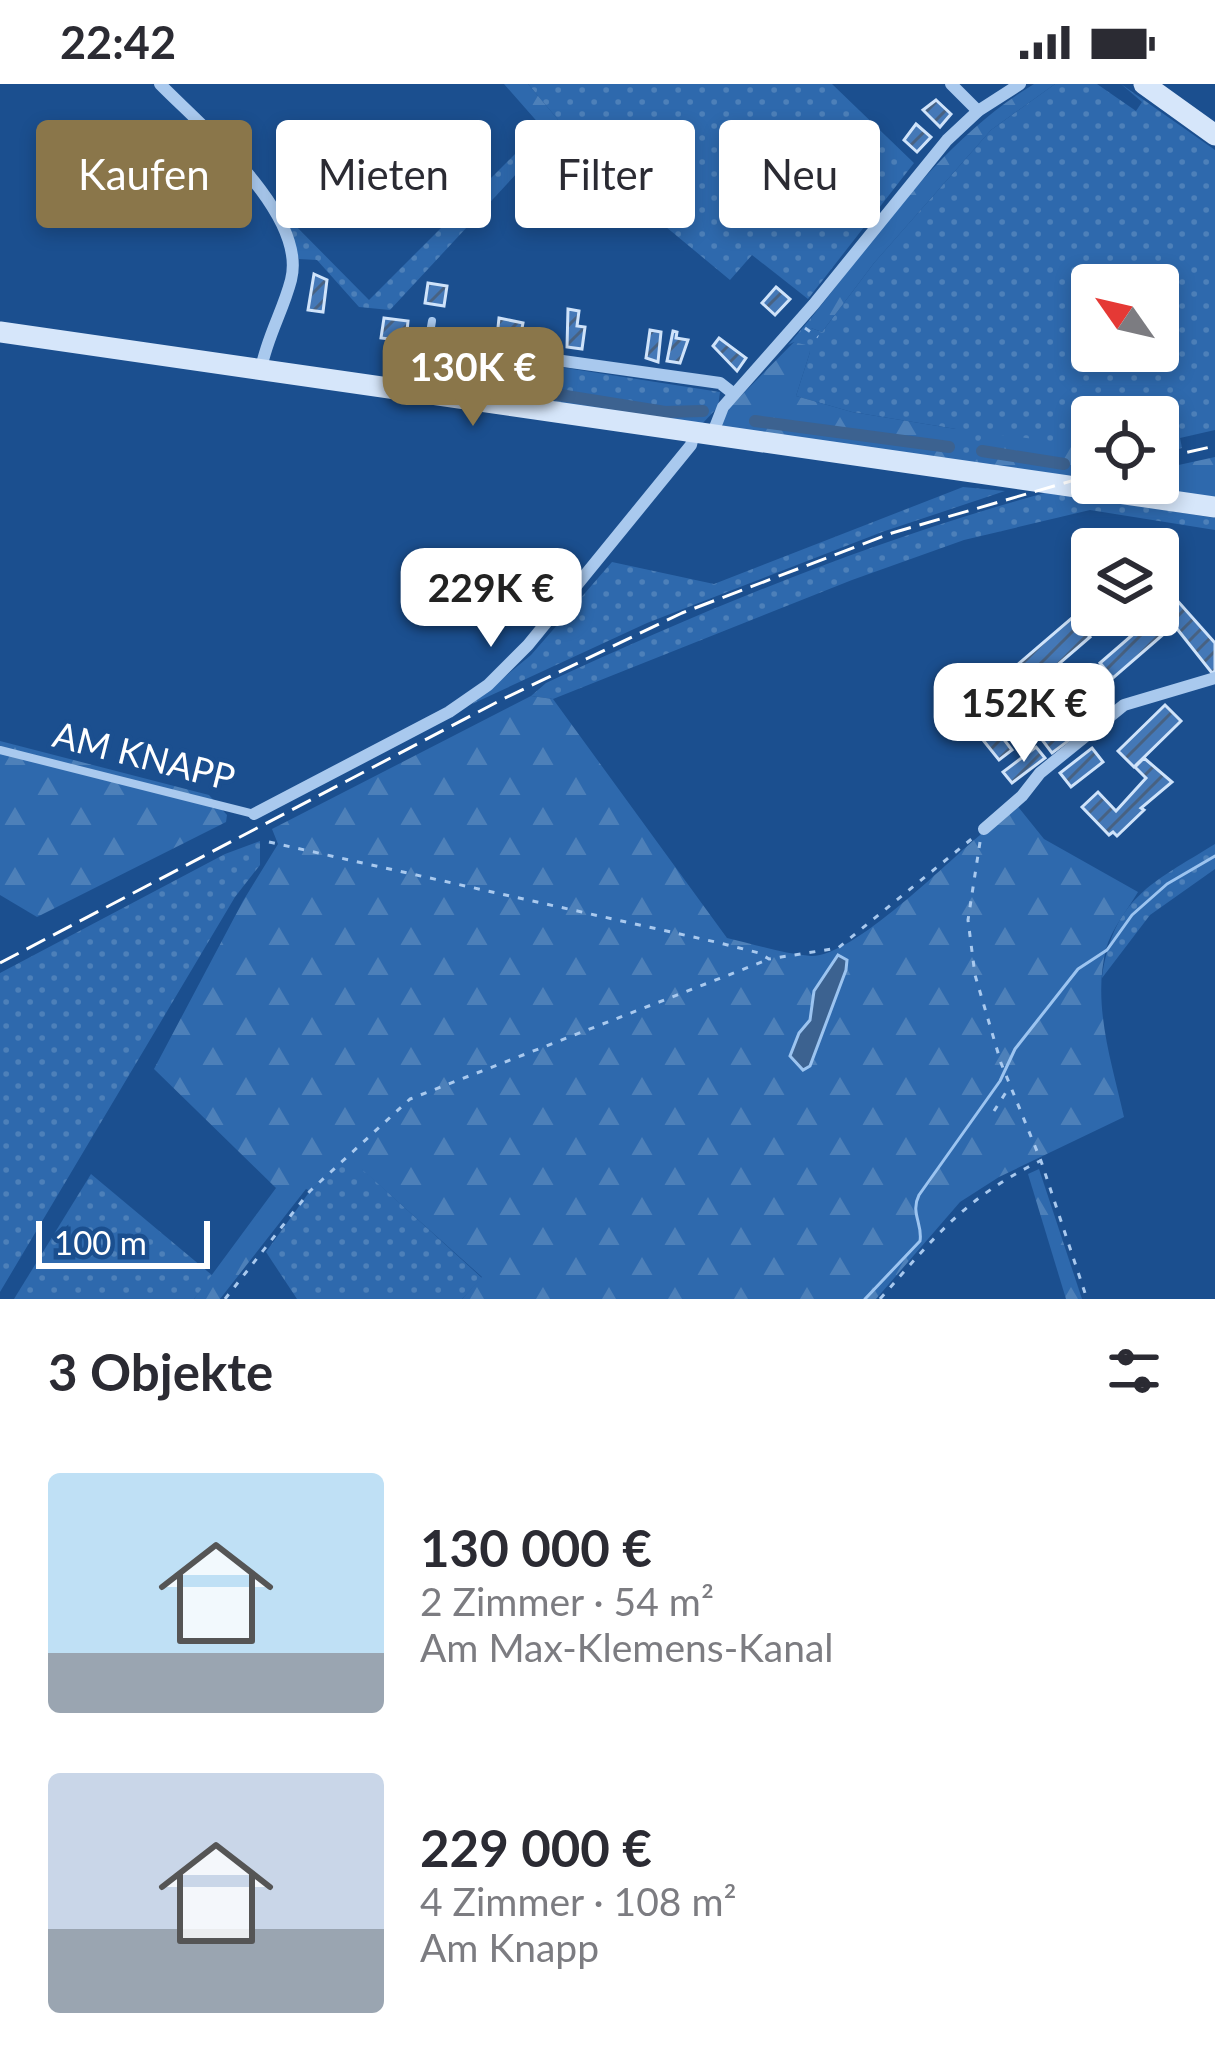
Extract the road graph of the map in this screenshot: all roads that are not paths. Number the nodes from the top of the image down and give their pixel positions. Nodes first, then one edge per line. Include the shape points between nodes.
1 (160, 84) edge
2 (951, 84) edge
3 (1020, 84) edge
4 (1144, 84) edge
5 (978, 111) junction
6 (1215, 135) edge
7 (432, 321) dead end
8 (0, 332) edge
9 (478, 349) dead end
10 (261, 369) junction
11 (421, 389) junction
12 (734, 394) junction
13 (703, 434) junction
14 (1215, 507) edge
15 (1215, 678) edge
16 (0, 750) edge
17 (254, 814) joint
18 (984, 829) road end

1 - 10 street via 264,190 282,226 293,277
2 - 5 street
3 - 5 street, AM KNAPP
4 - 6 main road
5 - 12 street, AM KNAPP
7 - 11 lane
8 - 10 main road
9 - 12 street via 720,383
10 - 11 main road
11 - 13 main road
12 - 13 street, AM KNAPP
13 - 14 main road
13 - 17 street, AM KNAPP via 488,685
15 - 18 street via 1124,705
16 - 17 lane, AM KNAPP

